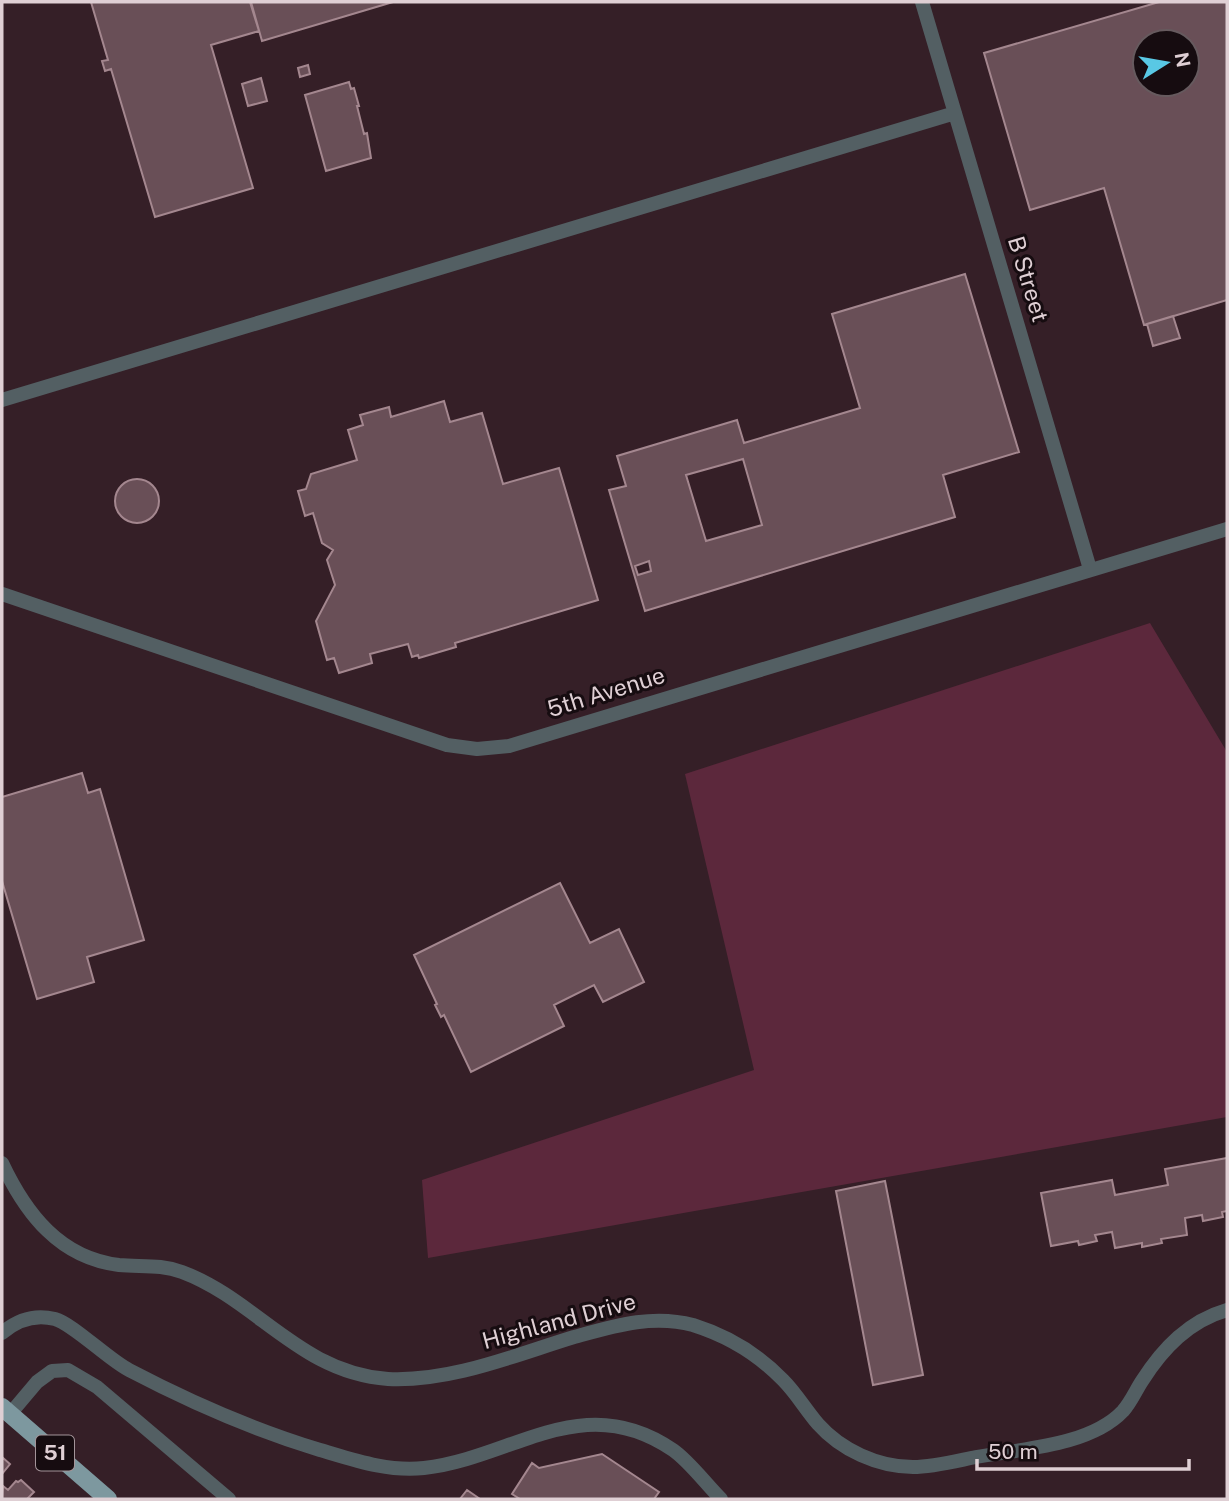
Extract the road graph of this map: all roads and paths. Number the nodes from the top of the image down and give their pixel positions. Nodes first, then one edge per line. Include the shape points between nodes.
1 (922, 2) edge
2 (955, 113) junction
3 (2, 400) edge
4 (1227, 529) edge
5 (1090, 569) junction
6 (2, 593) edge
7 (2, 1163) edge
8 (1227, 1310) edge
9 (2, 1333) edge
10 (6, 1410) edge
11 (108, 1499) edge
12 (229, 1499) edge
13 (721, 1499) edge

1 - 2 lane, B Street
2 - 3 lane
2 - 5 lane, B Street
4 - 5 lane, 5th Avenue
5 - 6 lane, 5th Avenue via 509,746 477,749 447,745
7 - 8 lane, Highland Drive via 16,1192 45,1230 81,1256 178,1270 203,1281 310,1354 346,1372 421,1379 620,1324 654,1320 688,1324 722,1335 752,1352 845,1448 877,1461 912,1467 1069,1440 1099,1428 1123,1411 1158,1355 1182,1333
9 - 13 lane via 38,1316 58,1320 127,1369 258,1431 386,1469 460,1461 556,1429 614,1425 644,1434 674,1451
10 - 11 main road, 51
10 - 12 lane via 52,1371 68,1370 97,1387

